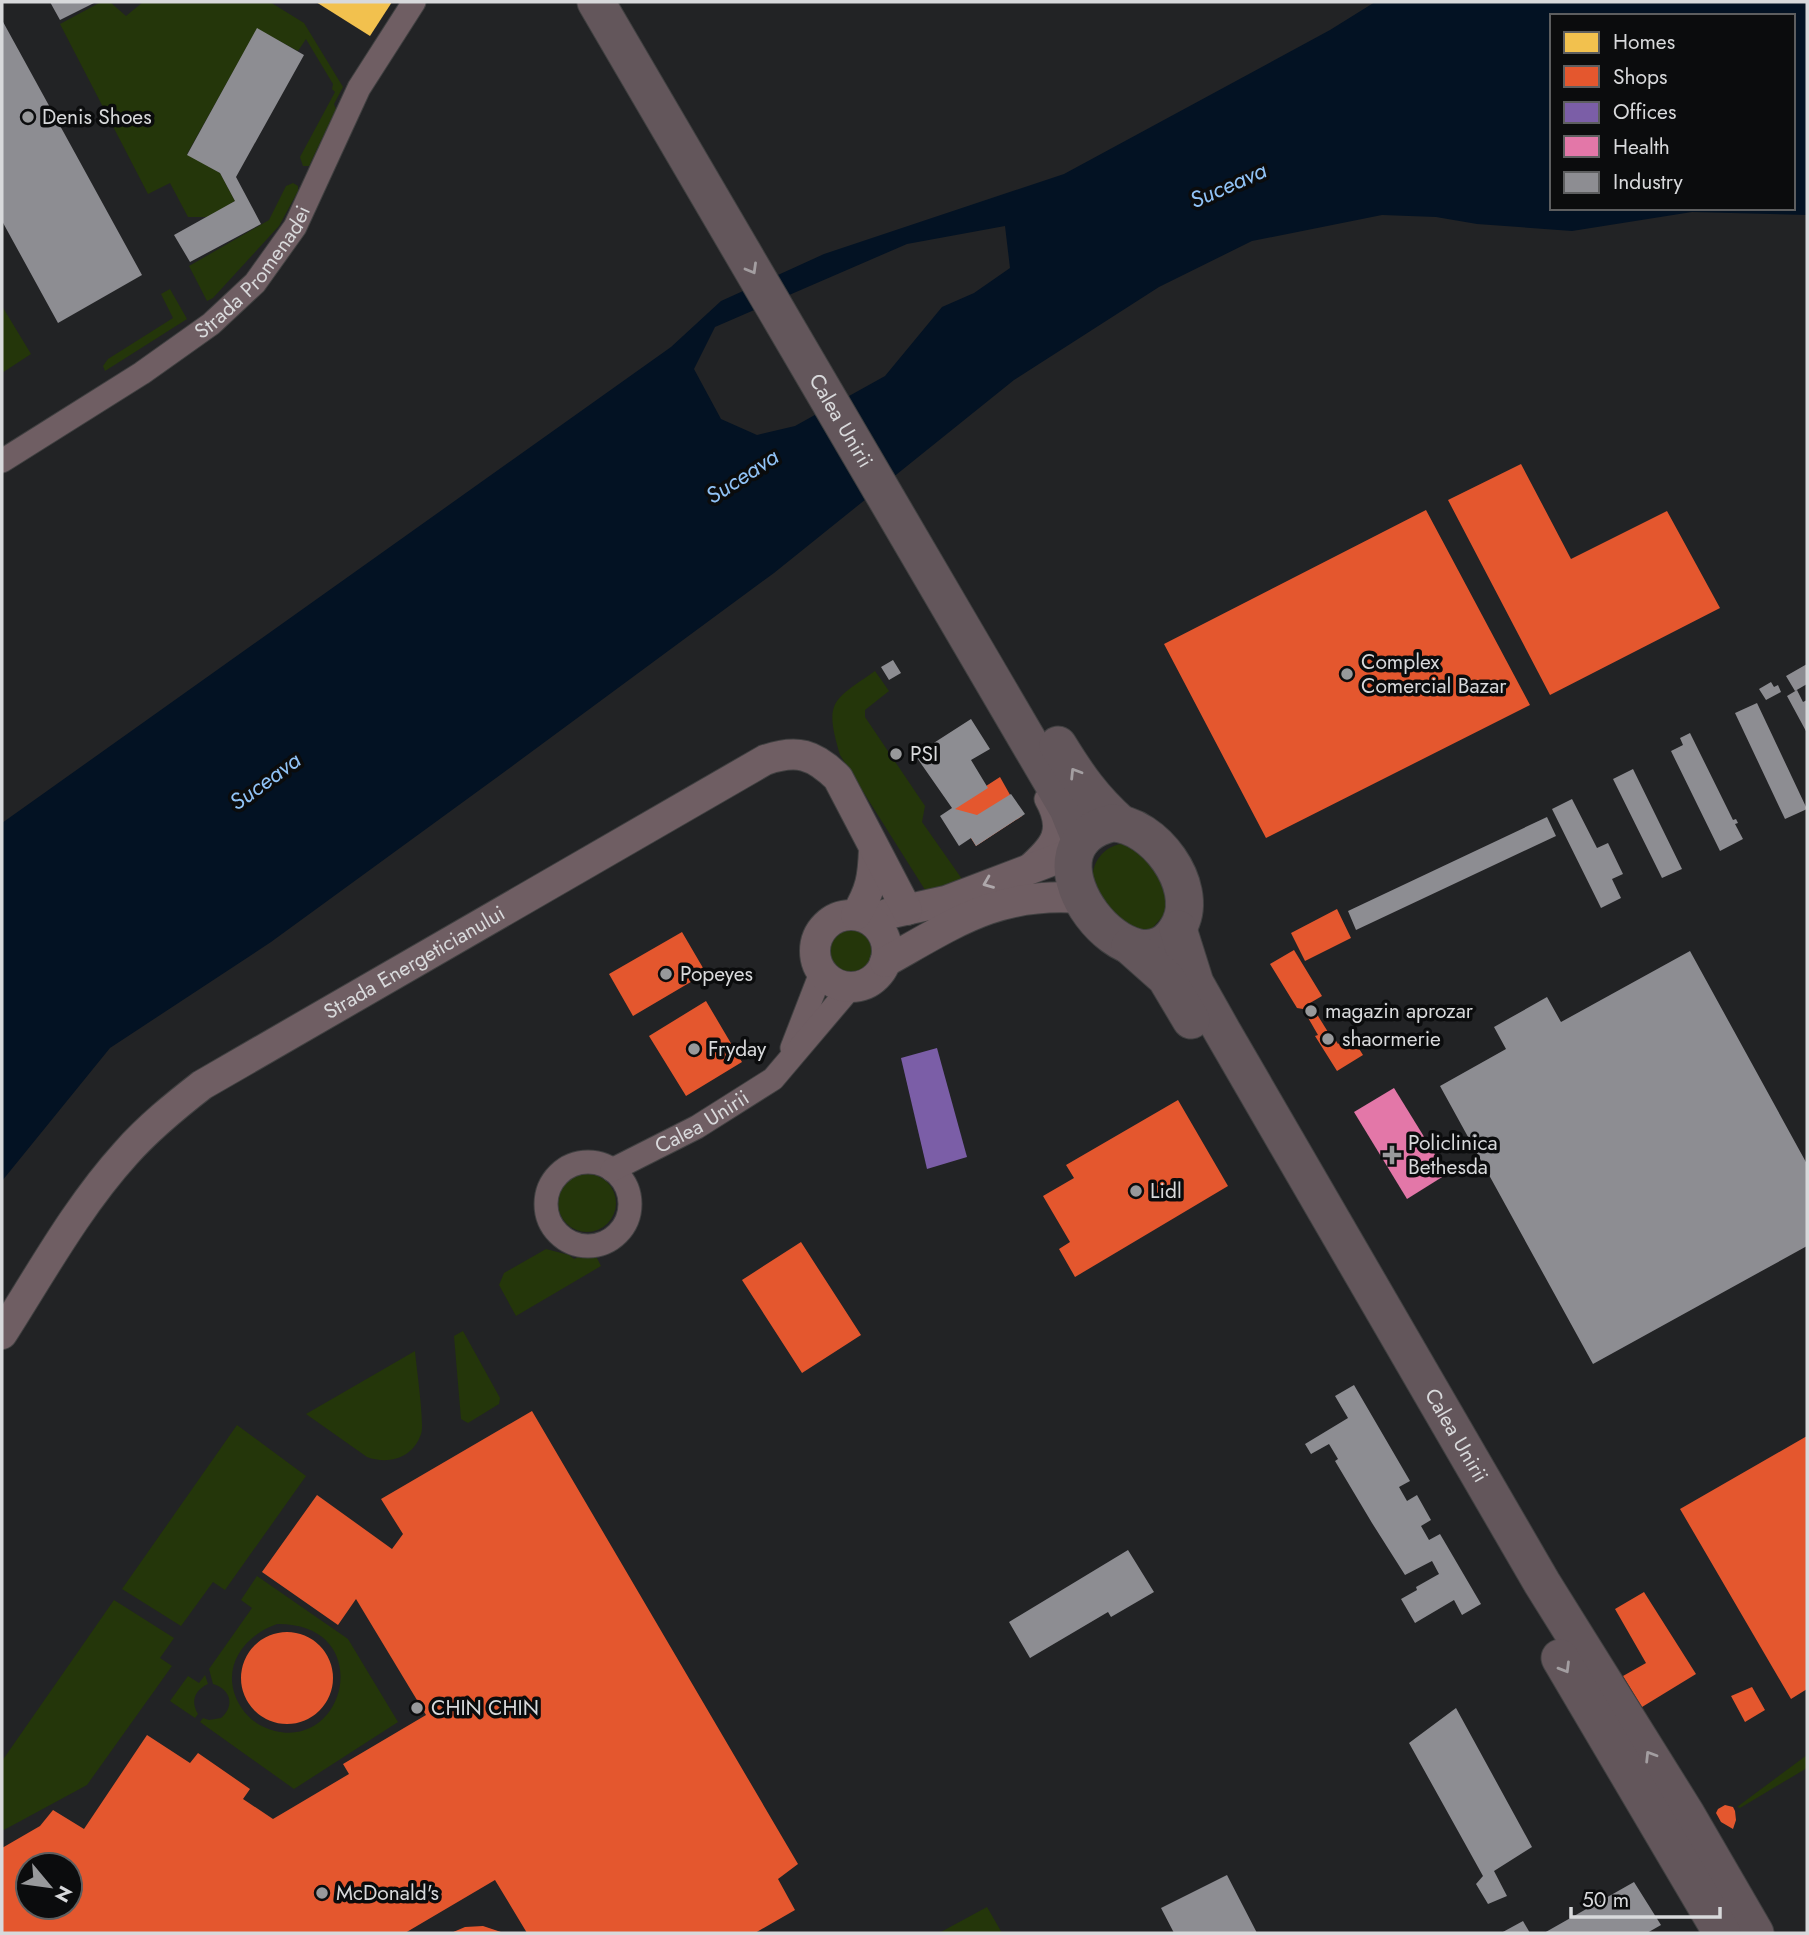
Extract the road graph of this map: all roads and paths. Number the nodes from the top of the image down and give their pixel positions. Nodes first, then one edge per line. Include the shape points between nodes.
1 (414, 2) edge
2 (596, 2) edge
3 (618, 2) edge
4 (728, 204) junction
5 (2, 461) edge
6 (970, 627) junction
7 (1120, 823) junction
8 (1078, 846) junction
9 (874, 849) junction
10 (1024, 870) junction
11 (1080, 898) junction
12 (907, 910) junction
13 (862, 917) junction
14 (1178, 929) junction
15 (1130, 946) junction
16 (886, 962) junction
17 (821, 973) junction
18 (851, 988) junction
19 (785, 1067) junction
20 (612, 1170) dead end
21 (2, 1334) edge
22 (1722, 1933) edge
23 (1755, 1933) edge

1 - 5 street, Strada Promenadei via 361,84 295,227 255,283 211,324 139,375
2 - 4 main road, Calea Unirii
3 - 4 main road, Calea Unirii
4 - 6 main road, Calea Unirii
7 -> 6 main road, Calea Unirii via 1081,782
6 - 8 main road, Calea Unirii via 1068,809
6 - 10 street via 967,667 1055,817 1049,846
7 - 8 main road via 1104,825
7 - 14 main road via 1145,835 1181,881 1185,910
8 - 10 street
8 - 11 main road via 1073,865
9 - 12 street, Strada Energeticianului
9 - 13 street
9 - 21 street, Strada Energeticianului via 828,767 807,756 784,753 746,769 202,1085 149,1130 107,1175
10 -> 12 street via 946,901
11 - 15 main road via 1110,935
11 - 16 street via 1029,897 997,905 963,918
12 - 13 street
13 - 16 street via 876,925 886,942
13 - 17 street via 843,915 822,929 814,951
14 - 15 main road via 1162,944
23 -> 14 main road, Calea Unirii via 1701,1816 1542,1583 1222,1031 1195,983
15 -> 22 main road, Calea Unirii via 1166,978 1177,995 1521,1595
16 - 18 street via 873,980
17 - 18 street
17 - 19 street, Calea Unirii
18 - 19 street, Calea Unirii
19 - 20 street, Calea Unirii via 757,1091 708,1121

